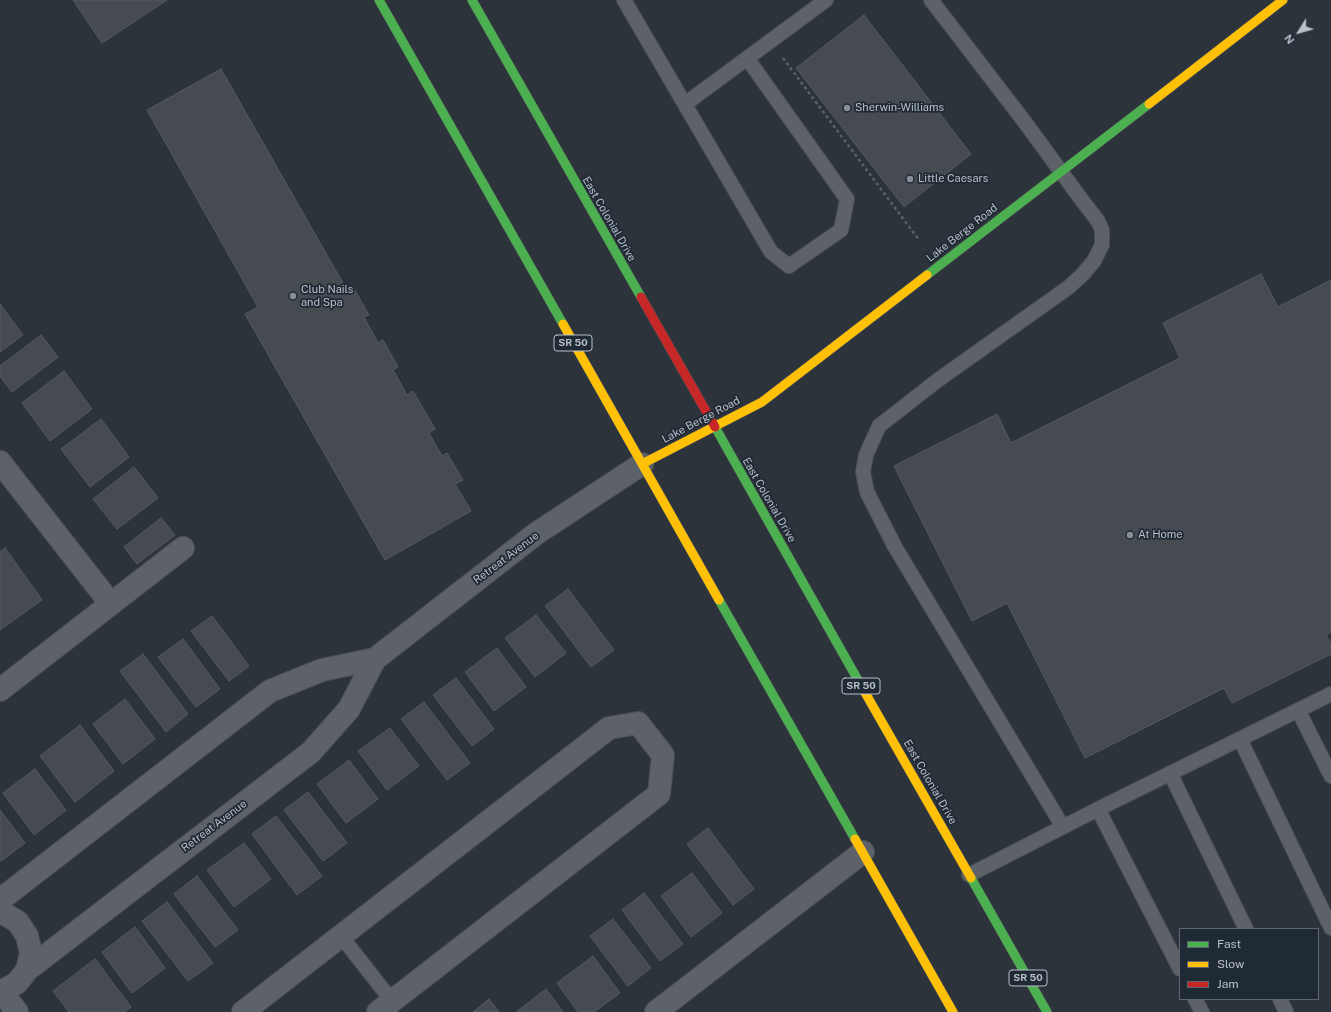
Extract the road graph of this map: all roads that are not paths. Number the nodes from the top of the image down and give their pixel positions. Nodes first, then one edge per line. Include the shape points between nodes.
1 (378, 0) edge
2 (472, 0) edge
3 (624, 0) edge
4 (826, 0) edge
5 (931, 0) edge
6 (1283, 0) edge
7 (747, 58) junction
8 (685, 104) junction
9 (1061, 172) junction
10 (714, 427) junction
11 (0, 462) edge
12 (642, 464) junction
13 (183, 548) dead end
14 (111, 604) junction
15 (375, 659) junction
16 (0, 690) edge
17 (1331, 694) edge
18 (1298, 710) junction
19 (1240, 739) junction
20 (1170, 773) junction
21 (1331, 776) edge
22 (1098, 809) junction
23 (1063, 827) junction
24 (863, 852) junction
25 (969, 875) junction
26 (0, 900) edge
27 (0, 912) edge
28 (1246, 928) edge
29 (1331, 928) edge
30 (341, 936) junction
31 (1179, 967) edge
32 (27, 970) junction
33 (1, 992) edge
34 (1196, 1000) edge
35 (1280, 1000) edge
36 (385, 1007) edge
37 (17, 1012) edge
38 (243, 1012) edge
39 (656, 1012) edge
40 (953, 1012) edge
41 (1047, 1012) edge
42 (1202, 1012) edge
43 (1286, 1012) edge

1 - 12 main road, SR 50
2 - 10 main road, East Colonial Drive / SR 50
3 - 8 lane
4 - 7 lane
5 - 9 lane
6 - 9 main road, Lake Berge Road
7 - 8 lane
7 - 8 lane via 847,199 841,230 789,266 771,252
9 - 10 main road, Lake Berge Road via 762,402
9 - 23 lane via 1102,230 1102,245 1094,261 1069,287 938,380 879,426 866,455 863,472 867,492 895,546
10 - 12 main road, Lake Berge Road
10 - 25 main road, East Colonial Drive / SR 50
11 - 14 street
12 - 15 street, Retreat Avenue via 537,533
12 - 24 main road, SR 50
13 - 14 street
14 - 16 street
15 - 26 street, Retreat Avenue via 322,670 270,691
15 - 32 street, Retreat Avenue via 349,709 311,752
17 - 18 lane
18 - 19 lane
18 - 21 lane
19 - 20 lane
19 - 29 lane
20 - 22 lane
20 - 28 lane
22 - 23 lane
22 - 31 lane
23 - 25 lane
24 - 39 street
24 - 40 main road, SR 50
25 - 41 main road, East Colonial Drive / SR 50
27 - 32 street via 18,922 27,936 31,953
30 - 36 lane
30 - 36 street via 609,728 638,724 663,755 659,794
30 - 38 street
32 - 33 street, Retreat Avenue via 17,983
33 - 37 street
34 - 42 lane
35 - 43 lane

